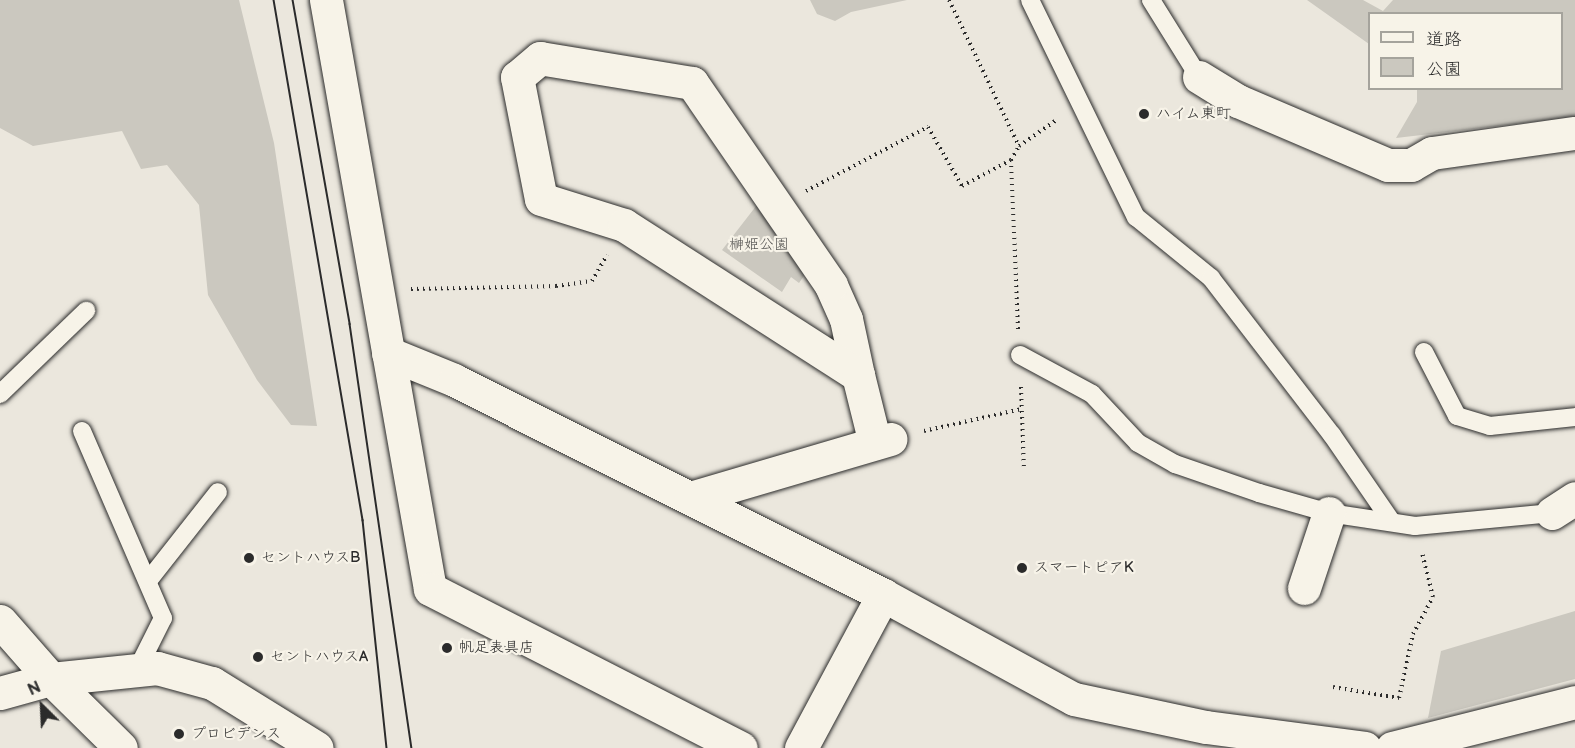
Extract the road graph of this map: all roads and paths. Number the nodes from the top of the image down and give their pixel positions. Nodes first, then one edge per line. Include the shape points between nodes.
1 (326, 0) edge
2 (949, 0) edge
3 (1030, 0) edge
4 (1151, 0) edge
5 (1199, 77) joint
6 (1079, 105) junction
7 (1575, 133) edge
8 (1019, 146) junction
9 (1011, 160) junction
10 (778, 206) junction
11 (624, 225) junction
12 (379, 289) junction
13 (86, 311) dead end
14 (1424, 352) dead end
15 (388, 353) junction
16 (1020, 355) junction
17 (858, 375) junction
18 (0, 394) edge
19 (1022, 409) junction
20 (1575, 417) edge
21 (82, 431) dead end
22 (883, 441) junction
23 (1024, 467) dead end
24 (218, 492) dead end
25 (690, 498) junction
26 (1563, 505) edge
27 (1329, 513) junction
28 (1391, 521) junction
29 (1415, 526) junction
30 (148, 581) junction
31 (1304, 588) dead end
32 (884, 595) junction
33 (0, 621) edge
34 (137, 670) junction
35 (51, 679) junction
36 (1334, 687) dead end
37 (0, 693) edge
38 (1575, 702) edge
39 (1204, 738) edge
40 (121, 748) edge
41 (317, 748) edge
42 (741, 748) edge
43 (801, 748) edge
44 (1365, 748) edge
45 (1392, 748) edge

1 - 12 street
2 - 8 path
3 - 6 lane
4 - 5 lane
5 - 7 street via 1238,102 1388,165 1411,165 1432,153
6 - 8 path
6 - 28 lane via 1136,217 1210,278 1332,435
8 - 9 path
9 - 10 path via 962,186 928,127
9 - 16 path
10 - 11 street via 692,83 540,58 517,77 541,199
10 - 17 street via 831,285 846,319
11 - 12 path via 592,281 556,286
11 - 17 street
12 - 15 street
13 - 18 lane
14 - 20 lane via 1457,416 1490,426
15 - 25 street via 454,380
15 - 42 street via 430,589
16 - 19 path
16 - 27 lane via 1092,394 1138,443 1175,464
17 - 22 street
19 - 22 path
19 - 23 path
21 - 30 lane
22 - 25 street
24 - 30 lane
25 - 32 street
26 - 29 lane
27 - 28 lane
27 - 31 street
28 - 29 lane
29 - 36 path via 1433,597 1413,633 1399,698
30 - 34 lane via 163,618
32 - 39 street via 1074,699
32 - 43 street
33 - 35 street
34 - 35 street
34 - 41 street via 157,668 213,683
35 - 37 street
35 - 40 street
38 - 45 street
39 - 44 street

